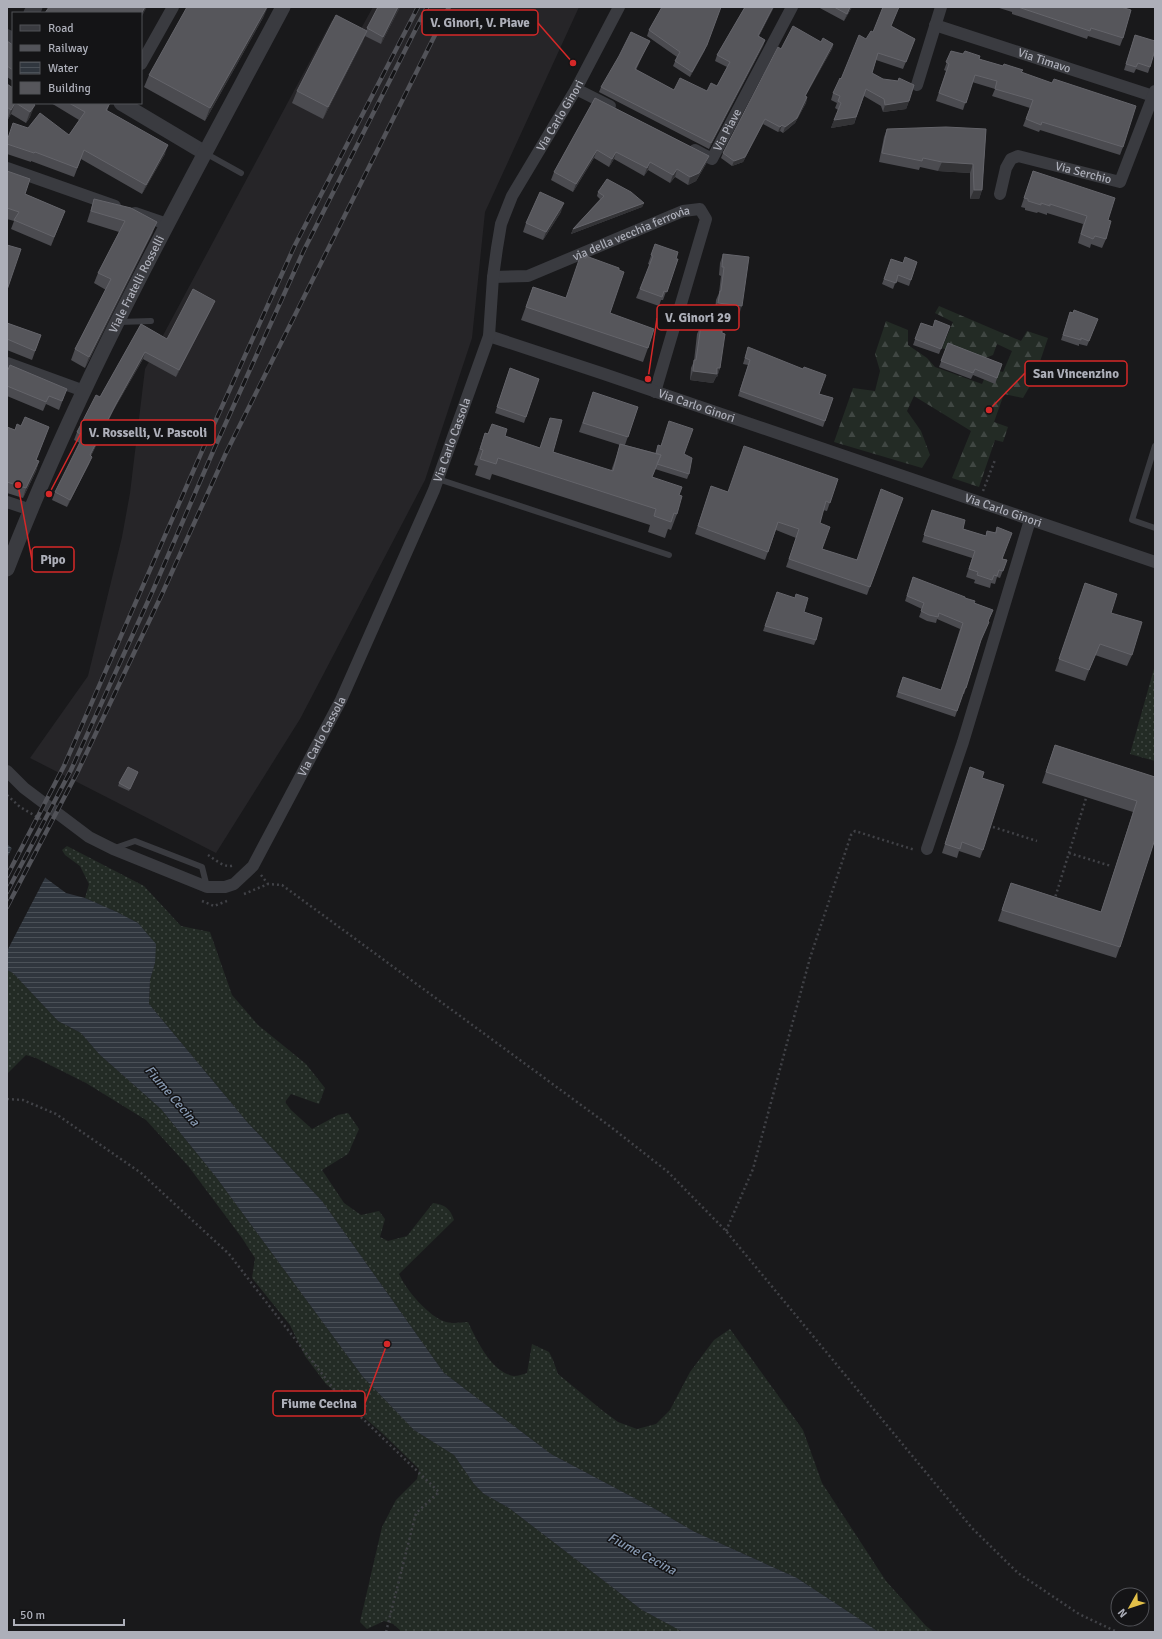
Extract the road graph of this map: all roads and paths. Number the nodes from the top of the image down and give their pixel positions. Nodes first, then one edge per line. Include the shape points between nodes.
1 (173, 7) edge
2 (283, 7) edge
3 (620, 7) edge
4 (792, 7) edge
5 (941, 7) edge
6 (935, 24) junction
7 (142, 62) edge
8 (917, 85) dead end
9 (576, 89) junction
10 (1154, 94) edge
11 (123, 104) edge
12 (623, 113) edge
13 (685, 145) edge
14 (205, 153) junction
15 (7, 168) edge
16 (241, 173) dead end
17 (1000, 194) dead end
18 (167, 224) junction
19 (493, 277) junction
20 (152, 321) dead end
21 (118, 322) junction
22 (489, 336) junction
23 (7, 363) edge
24 (84, 391) junction
25 (655, 392) junction
26 (1155, 446) edge
27 (995, 460) dead end
28 (438, 479) junction
29 (7, 502) edge
30 (978, 502) junction
31 (31, 510) junction
32 (1030, 520) junction
33 (1155, 528) edge
34 (669, 555) dead end
35 (1155, 562) edge
36 (7, 569) edge
37 (7, 771) edge
38 (1088, 792) edge
39 (7, 795) edge
40 (47, 823) dead end
41 (993, 827) edge
42 (1037, 841) dead end
43 (926, 848) joint
44 (113, 849) junction
45 (1069, 853) junction
46 (1111, 866) dead end
47 (207, 887) junction
48 (241, 895) dead end
49 (200, 900) dead end
50 (228, 901) dead end
51 (1053, 904) edge
52 (7, 1099) edge
53 (726, 1231) junction
54 (386, 1632) edge
55 (1117, 1632) edge

1 - 7 street
2 - 14 street, Viale Fratelli Rosselli
3 - 9 street, Via Carlo Ginori
4 - 13 street, Via Piave via 712,159
5 - 6 street
6 - 8 street
6 - 10 street, Via Timavo
9 - 12 street
9 - 19 street, Via Carlo Ginori via 512,196 501,224
10 - 17 street, Via Serchio via 1120,182 1018,156 1011,159 1006,168
11 - 14 street
14 - 16 lane
14 - 18 street, Viale Fratelli Rosselli
15 - 18 street
18 - 21 street, Viale Fratelli Rosselli
19 - 22 street, Via Carlo Ginori
19 - 25 street, via della vecchia ferrovia via 528,276 683,211 700,209 706,219
20 - 21 lane
21 - 24 street, Viale Fratelli Rosselli
22 - 25 street, Via Carlo Ginori
22 - 28 street, Via Carlo Cassola
23 - 24 street
24 - 31 street, Viale Fratelli Rosselli
25 - 30 street, Via Carlo Ginori
26 - 33 lane via 1132,520
27 - 30 path
28 - 34 lane
28 - 47 street, Via Carlo Cassola via 341,700 253,866 234,884
29 - 31 street
30 - 32 street, Via Carlo Ginori
31 - 36 street, Viale Fratelli Rosselli
32 - 35 street, Via Carlo Ginori
32 - 43 street via 963,742
37 - 44 street, Via Carlo Cassola via 24,788 78,830
38 - 45 path
39 - 40 path via 20,807
41 - 42 path
43 - 53 path via 921,851 855,831 850,835 810,958 753,1169
44 - 47 street, Via Carlo Cassola
44 - 47 lane via 135,840 202,867
45 - 46 path
45 - 51 path
48 - 53 path via 268,884 282,885 611,1127 668,1172
49 - 50 path via 214,906
52 - 54 path via 23,1100 56,1114 147,1179 229,1254 340,1397 439,1492 416,1513
53 - 55 path via 972,1528 1018,1573 1079,1614

